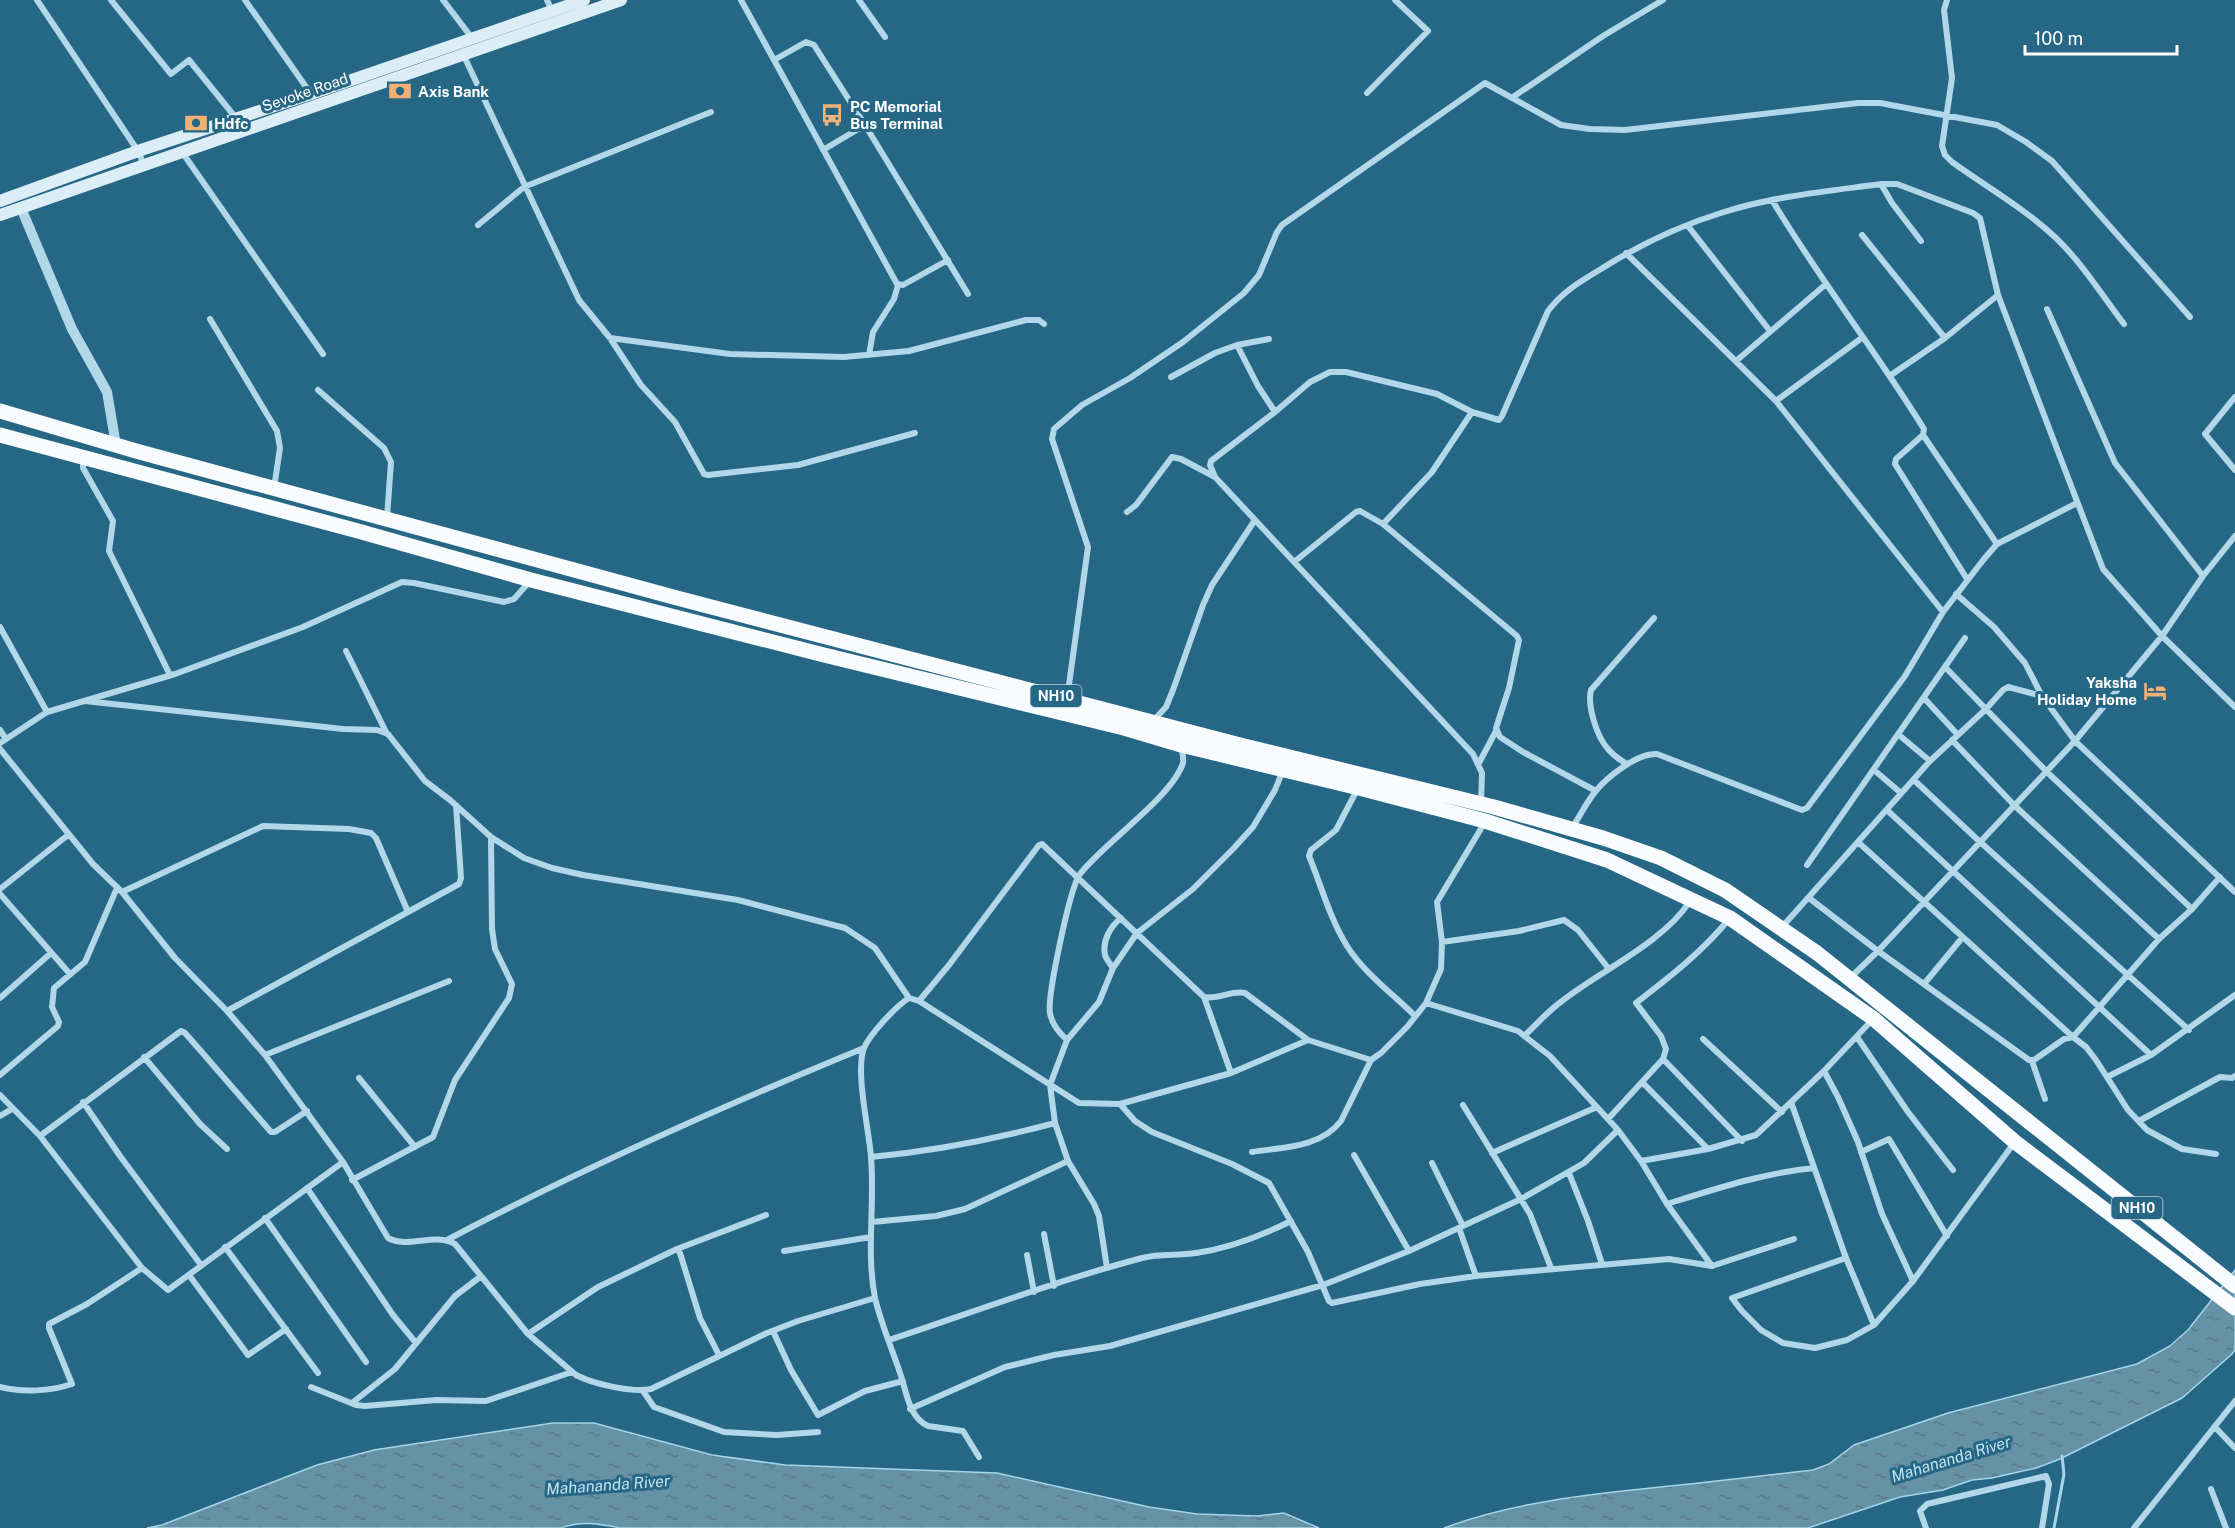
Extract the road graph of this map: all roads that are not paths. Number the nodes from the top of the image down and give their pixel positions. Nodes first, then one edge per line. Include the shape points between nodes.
1 (37, 0) edge
2 (111, 0) edge
3 (245, 0) edge
4 (443, 0) edge
5 (584, 0) edge
6 (621, 0) edge
7 (741, 0) edge
8 (859, 0) edge
9 (1395, 0) edge
10 (1663, 0) edge
11 (1947, 0) edge
12 (550, 5) edge
13 (885, 37) dead end
14 (473, 38) junction
15 (463, 54) junction
16 (774, 60) junction
17 (405, 68) junction
18 (1367, 93) dead end
19 (311, 94) junction
20 (1513, 97) junction
21 (711, 112) dead end
22 (1946, 115) junction
23 (236, 119) junction
24 (865, 125) junction
25 (823, 150) junction
26 (138, 151) junction
27 (181, 152) junction
28 (144, 165) junction
29 (1881, 184) junction
30 (524, 187) junction
31 (1772, 200) junction
32 (0, 201) edge
33 (21, 208) junction
34 (0, 215) edge
35 (478, 225) dead end
36 (1688, 226) junction
37 (1862, 235) dead end
38 (1921, 241) dead end
39 (1626, 253) junction
40 (948, 260) junction
41 (898, 285) junction
42 (1825, 285) junction
43 (968, 294) dead end
44 (1998, 295) junction
45 (2047, 309) dead end
46 (2190, 317) dead end
47 (210, 319) dead end
48 (1044, 324) dead end
49 (2124, 324) dead end
50 (1770, 331) junction
51 (1863, 337) junction
52 (610, 338) junction
53 (1945, 338) junction
54 (1269, 339) dead end
55 (1237, 345) junction
56 (323, 354) dead end
57 (869, 355) junction
58 (1736, 361) junction
59 (1891, 375) junction
60 (1171, 377) dead end
61 (318, 390) dead end
62 (2235, 397) edge
63 (1776, 401) junction
64 (0, 411) edge
65 (1275, 412) junction
66 (1472, 412) junction
67 (915, 433) dead end
68 (0, 435) edge
69 (1923, 435) junction
70 (116, 445) junction
71 (83, 457) junction
72 (2235, 470) edge
73 (1215, 477) junction
74 (274, 488) junction
75 (2077, 503) junction
76 (1127, 512) dead end
77 (387, 518) junction
78 (1255, 520) junction
79 (1383, 524) junction
80 (2235, 536) edge
81 (1997, 544) junction
82 (1294, 562) junction
83 (2203, 576) junction
84 (1967, 579) junction
85 (531, 580) junction
86 (1956, 594) junction
87 (1943, 612) junction
88 (1654, 618) dead end
89 (0, 627) edge
90 (2162, 636) junction
91 (1965, 638) dead end
92 (346, 651) dead end
93 (1946, 668) junction
94 (170, 675) junction
95 (2042, 696) junction
96 (1924, 698) junction
97 (1066, 699) junction
98 (85, 701) junction
99 (2235, 707) edge
100 (1986, 709) junction
101 (47, 712) junction
102 (1153, 721) junction
103 (1182, 729) junction
104 (0, 730) edge
105 (1496, 730) junction
106 (388, 734) junction
107 (1899, 735) junction
108 (1958, 735) junction
109 (6, 739) junction
110 (1952, 740) junction
111 (2075, 741) junction
112 (0, 743) edge
113 (1182, 745) junction
114 (0, 749) edge
115 (1930, 760) junction
116 (1479, 763) junction
117 (1627, 764) junction
118 (1284, 769) junction
119 (1874, 770) junction
120 (2047, 772) junction
121 (1914, 780) junction
122 (1359, 788) junction
123 (1596, 791) junction
124 (1901, 793) junction
125 (1481, 804) junction
126 (456, 805) junction
127 (2015, 806) junction
128 (1887, 810) junction
129 (1485, 821) junction
130 (1572, 828) junction
131 (69, 834) junction
132 (491, 837) junction
133 (1979, 841) junction
134 (1858, 842) junction
135 (1807, 865) dead end
136 (1952, 872) junction
137 (1078, 877) junction
138 (2220, 878) junction
139 (120, 890) junction
140 (0, 892) edge
141 (2235, 892) edge
142 (1692, 898) junction
143 (1809, 898) junction
144 (1923, 902) junction
145 (2192, 909) junction
146 (408, 912) junction
147 (1121, 918) junction
148 (1730, 918) junction
149 (1782, 927) junction
150 (1137, 933) junction
151 (1962, 938) junction
152 (2159, 939) junction
153 (1442, 942) junction
154 (1878, 951) junction
155 (51, 953) junction
156 (1113, 969) junction
157 (1609, 969) junction
158 (70, 974) junction
159 (2127, 975) junction
160 (1849, 979) junction
161 (449, 981) dead end
162 (1924, 984) junction
163 (2235, 995) edge
164 (1204, 997) junction
165 (0, 998) edge
166 (909, 998) junction
167 (919, 1001) junction
168 (1426, 1003) junction
169 (2099, 1008) junction
170 (227, 1011) junction
171 (1416, 1016) junction
172 (1874, 1019) junction
173 (2189, 1030) junction
174 (1524, 1036) junction
175 (1857, 1037) junction
176 (2073, 1037) junction
177 (1703, 1039) dead end
178 (1067, 1040) junction
179 (1308, 1040) junction
180 (864, 1048) junction
181 (265, 1055) junction
182 (2151, 1055) junction
183 (144, 1057) junction
184 (1663, 1059) junction
185 (1371, 1060) junction
186 (2032, 1061) junction
187 (1824, 1071) junction
188 (1231, 1073) junction
189 (0, 1074) edge
190 (2235, 1076) edge
191 (2107, 1077) junction
192 (359, 1078) dead end
193 (1642, 1082) junction
194 (1050, 1085) junction
195 (0, 1095) edge
196 (2045, 1099) dead end
197 (83, 1102) junction
198 (1791, 1102) junction
199 (1120, 1104) junction
200 (1463, 1105) dead end
201 (1597, 1107) junction
202 (12, 1109) junction
203 (307, 1111) junction
204 (1782, 1112) junction
205 (0, 1116) edge
206 (1608, 1119) junction
207 (2139, 1121) junction
208 (1055, 1123) junction
209 (1618, 1130) junction
210 (40, 1136) junction
211 (1742, 1141) junction
212 (2015, 1142) junction
213 (415, 1147) junction
214 (227, 1149) dead end
215 (1708, 1149) junction
216 (1251, 1152) dead end
217 (1861, 1152) junction
218 (1492, 1153) junction
219 (2216, 1154) dead end
220 (1354, 1155) dead end
221 (871, 1157) junction
222 (1068, 1161) junction
223 (1641, 1161) junction
224 (343, 1162) junction
225 (1432, 1163) dead end
226 (1814, 1168) junction
227 (1953, 1170) dead end
228 (1569, 1173) junction
229 (352, 1180) junction
230 (307, 1188) junction
231 (1521, 1199) junction
232 (1666, 1204) junction
233 (766, 1215) dead end
234 (265, 1218) junction
235 (1291, 1221) junction
236 (872, 1222) junction
237 (1461, 1227) junction
238 (1044, 1234) dead end
239 (1947, 1236) junction
240 (871, 1237) junction
241 (1794, 1239) dead end
242 (447, 1240) junction
243 (225, 1247) junction
244 (677, 1249) junction
245 (784, 1251) dead end
246 (1409, 1251) junction
247 (1027, 1255) dead end
248 (1846, 1258) junction
249 (1602, 1264) junction
250 (201, 1265) junction
251 (1712, 1266) junction
252 (142, 1268) junction
253 (1107, 1268) junction
254 (1551, 1269) junction
255 (189, 1275) junction
256 (1476, 1276) junction
257 (480, 1277) junction
258 (1913, 1281) junction
259 (1323, 1285) junction
260 (1054, 1286) junction
261 (2235, 1286) edge
262 (1034, 1292) junction
263 (875, 1298) junction
264 (2235, 1308) edge
265 (1874, 1325) junction
266 (286, 1329) junction
267 (773, 1331) junction
268 (528, 1334) junction
269 (889, 1340) junction
270 (416, 1344) junction
271 (719, 1355) junction
272 (366, 1362) dead end
273 (572, 1372) junction
274 (318, 1373) dead end
275 (903, 1381) junction
276 (0, 1387) edge
277 (311, 1387) dead end
278 (643, 1391) junction
279 (2235, 1401) edge
280 (352, 1403) junction
281 (910, 1409) junction
282 (2215, 1427) junction
283 (818, 1432) dead end
284 (2234, 1443) edge
285 (979, 1457) dead end
286 (2211, 1489) dead end
287 (1926, 1528) edge
288 (2042, 1528) edge
289 (2134, 1528) edge
290 (2226, 1528) edge

1 - 26 street
2 - 23 street via 171,74 189,60
3 - 19 street
4 - 14 street
5 - 12 main road, Sevoke Road
6 - 15 main road, Sevoke Road
7 - 16 street
8 - 13 street
9 - 18 street via 1428,31
10 - 20 street
11 - 22 street via 1944,10 1952,78
12 - 14 main road, Sevoke Road
14 - 17 main road, Sevoke Road
15 - 17 main road, Sevoke Road
15 - 30 street
16 - 24 street via 806,42 812,43
16 - 25 street
17 - 19 main road, Sevoke Road
17 - 27 main road, Sevoke Road
19 - 23 main road, Sevoke Road
20 - 22 street via 1561,125 1590,129 1625,130 1858,103
20 - 97 street via 1485,83 1352,174 1279,228 1259,275 1244,293 1183,342 1082,405 1054,429 1052,439 1088,548
21 - 30 street
22 - 46 street via 1997,125 2052,161
22 - 49 street via 1942,146 1948,159 2019,207 2056,238
23 - 26 main road, Sevoke Road
24 - 25 street
24 - 40 street
25 - 41 street
26 - 28 street
26 - 32 main road, Sevoke Road
27 - 28 main road, Sevoke Road
27 - 56 street
28 - 33 main road, Sevoke Road
29 - 31 street
29 - 38 street
29 - 44 street via 1897,184 1978,217
30 - 35 street
30 - 52 street via 579,300
31 - 36 street
31 - 42 street
33 - 34 main road, Sevoke Road
33 - 70 street via 72,329 107,392
36 - 39 street
36 - 50 street
37 - 53 street
39 - 58 street
39 - 66 street via 1553,304 1501,418
40 - 41 street
40 - 43 street
41 - 57 street via 894,299 873,332
42 - 50 street
42 - 51 street
44 - 53 street
44 - 75 street
45 - 83 street via 2115,463
47 - 74 street via 277,431 280,448
48 - 57 street via 1026,320 909,351
50 - 58 street
51 - 59 street
51 - 63 street
52 - 57 street via 730,354
52 - 67 street via 641,385 675,422 706,475 798,465
53 - 59 street
54 - 55 street
55 - 60 street
55 - 65 street
58 - 63 street
59 - 69 street via 1924,429
61 - 77 street via 390,456
62 - 72 street via 2205,434
63 - 87 street
64 - 70 highway, NH10
65 - 66 street via 1310,382 1330,372 1346,372 1437,394
65 - 73 street via 1211,461
66 - 79 street via 1432,472
68 - 71 highway
69 - 81 street
69 - 84 street via 1895,464
70 - 74 highway, NH10
71 - 85 highway
71 - 94 street via 83,468 113,521 109,551
73 - 76 street via 1172,457
73 - 78 street
74 - 77 highway, NH10
75 - 81 street
75 - 90 street via 2103,569
77 - 97 highway, NH10
78 - 82 street
78 - 102 street via 1212,585 1166,707
79 - 82 street via 1356,512
79 - 105 street via 1517,636 1509,688
80 - 83 street
81 - 84 street
82 - 116 street
83 - 90 street
84 - 86 street
85 - 94 street via 514,599 504,602 402,582 303,627
85 - 113 highway
86 - 87 street
86 - 95 street via 1994,627 2025,663
87 - 117 street via 1905,676 1804,810 1657,754 1640,756
88 - 117 street via 1591,690 1589,698 1603,742
89 - 101 street
90 - 99 street
90 - 111 street
91 - 93 street
92 - 106 street
93 - 96 street
93 - 100 street
94 - 98 street
95 - 100 street via 2008,687
95 - 111 street
96 - 107 street
96 - 108 street
97 - 102 highway, NH10
98 - 101 street
98 - 106 street
100 - 108 street
100 - 120 street
101 - 109 street
102 - 103 highway, NH10
103 - 113 street
103 - 125 highway, NH10
104 - 109 street
105 - 116 street
105 - 123 street via 1523,752
106 - 126 street via 425,781
107 - 115 street
107 - 119 street
108 - 110 street
109 - 112 street
110 - 115 street
110 - 127 street
111 - 120 street
111 - 138 street
113 - 118 highway
113 - 137 street via 1184,762 1171,786
114 - 131 street
115 - 121 street
116 - 125 street
117 - 123 street
118 - 122 highway
118 - 150 street via 1253,827 1212,872
119 - 124 street
119 - 135 street
120 - 127 street
120 - 145 street
121 - 124 street
121 - 133 street
122 - 129 highway
122 - 171 street via 1336,830 1309,856 1348,948
123 - 130 street
124 - 128 street
125 - 130 highway, NH10
126 - 132 street
126 - 146 street via 460,883
127 - 133 street
127 - 152 street
128 - 134 street
128 - 136 street
129 - 142 highway via 1607,860
129 - 153 street via 1437,902
130 - 149 highway, NH10 via 1682,868
131 - 139 street
131 - 140 street
132 - 166 street via 524,858 552,867 738,900 844,928 875,948
132 - 213 street via 494,942 512,992 455,1080 436,1132
133 - 136 street
133 - 159 street
134 - 143 street
134 - 144 street
136 - 144 street
136 - 169 street
137 - 147 street
137 - 167 street via 1044,845 1039,845
137 - 178 street via 1049,1003 1052,1021
138 - 141 street
138 - 145 street
139 - 146 street via 263,826 349,829 371,833 376,838
139 - 158 street via 86,960
139 - 170 street via 175,958
140 - 155 street
142 - 148 highway
142 - 157 street via 1669,925
143 - 149 street
143 - 154 street
144 - 151 street
144 - 154 street
145 - 152 street
146 - 170 street
147 - 150 street
147 - 156 street via 1111,926 1106,944 1105,955
148 - 172 highway
148 - 184 street via 1688,963 1636,1002 1661,1036 1666,1049
149 - 160 highway, NH10
150 - 156 street
150 - 164 street
151 - 162 street
151 - 176 street
152 - 159 street
153 - 157 street via 1564,920 1578,930
153 - 168 street via 1441,969
154 - 160 street
154 - 162 street
155 - 158 street
155 - 165 street
156 - 178 street via 1100,1002
157 - 174 street via 1560,1002
158 - 189 street via 54,989 52,1007 58,1026
159 - 169 street
159 - 173 street
160 - 261 highway, NH10
161 - 181 street
162 - 186 street
163 - 173 street
164 - 179 street via 1245,993
164 - 188 street
166 - 167 street
166 - 180 street via 896,1005
167 - 194 street
168 - 171 street
168 - 174 street
169 - 176 street
169 - 182 street
170 - 181 street
171 - 185 street
172 - 175 street
172 - 212 highway
173 - 182 street
174 - 201 street via 1550,1056
175 - 187 street
175 - 227 street via 1901,1104
176 - 186 street
176 - 191 street via 2086,1047
177 - 204 street
178 - 194 street
179 - 185 street
179 - 188 street
180 - 221 street via 860,1067
180 - 242 street via 731,1102 514,1204
181 - 203 street
182 - 191 street
183 - 197 street
183 - 203 street via 183,1031 271,1132
183 - 214 street via 200,1124
184 - 193 street
184 - 211 street
185 - 216 street via 1341,1121 1328,1133 1315,1142
186 - 196 street
187 - 198 street
187 - 217 street
188 - 199 street
190 - 207 street via 2220,1077
191 - 207 street via 2127,1110
192 - 213 street
193 - 206 street
193 - 215 street
194 - 199 street via 1079,1103
194 - 208 street
195 - 202 street
197 - 210 street
197 - 250 street
198 - 204 street
198 - 226 street
199 - 235 street via 1152,1132 1264,1180 1273,1187
200 - 218 street
201 - 206 street
201 - 218 street
202 - 205 street
202 - 210 street
203 - 224 street
204 - 211 street via 1756,1135
206 - 209 street
207 - 219 street via 2147,1130 2182,1149
208 - 221 street via 957,1145
208 - 222 street
209 - 223 street
209 - 228 street
210 - 252 street
211 - 215 street
212 - 239 street
212 - 264 highway
213 - 229 street
215 - 223 street
217 - 239 street via 1889,1139
217 - 258 street via 1882,1214
218 - 231 street
220 - 246 street
221 - 236 street
222 - 236 street via 965,1209
222 - 253 street via 1099,1216
223 - 232 street
224 - 229 street
224 - 230 street
225 - 237 street
226 - 232 street via 1749,1179
226 - 248 street
228 - 231 street
228 - 249 street
229 - 242 street via 388,1238 398,1242
230 - 234 street
230 - 270 street
231 - 237 street
231 - 254 street via 1535,1224
232 - 251 street
233 - 244 street
234 - 243 street
234 - 272 street
235 - 253 street via 1215,1250 1152,1255
235 - 259 street
236 - 240 street
237 - 246 street
237 - 256 street
238 - 260 street
239 - 258 street
240 - 245 street
240 - 263 street
241 - 251 street
242 - 257 street via 455,1244
243 - 250 street
243 - 266 street
244 - 268 street via 598,1287
244 - 271 street via 700,1318
246 - 259 street
247 - 262 street
248 - 265 street
248 - 265 street via 1732,1298 1761,1330 1783,1343 1815,1348 1847,1340
249 - 251 street via 1669,1260
249 - 254 street
250 - 255 street
252 - 255 street via 168,1290
252 - 276 street via 49,1324 72,1384 28,1390
253 - 260 street
254 - 256 street
255 - 266 street via 248,1355
256 - 259 street via 1332,1303
257 - 268 street
257 - 270 street via 455,1296
258 - 265 street
259 - 281 street via 1110,1346 1005,1367
260 - 262 street
262 - 269 street
263 - 267 street
263 - 269 street
266 - 274 street
267 - 271 street
267 - 275 street via 790,1370 818,1415 865,1391
268 - 273 street
269 - 275 street
270 - 280 street via 392,1372
271 - 278 street via 659,1387
273 - 278 street via 584,1379
273 - 280 street via 479,1402 436,1400 365,1406
275 - 281 street
277 - 280 street
278 - 283 street via 654,1407 724,1432
279 - 282 street
281 - 285 street via 923,1424 963,1431
282 - 284 street
282 - 289 street
286 - 290 street
287 - 288 street via 1920,1511 1927,1504 2044,1476 2049,1481

